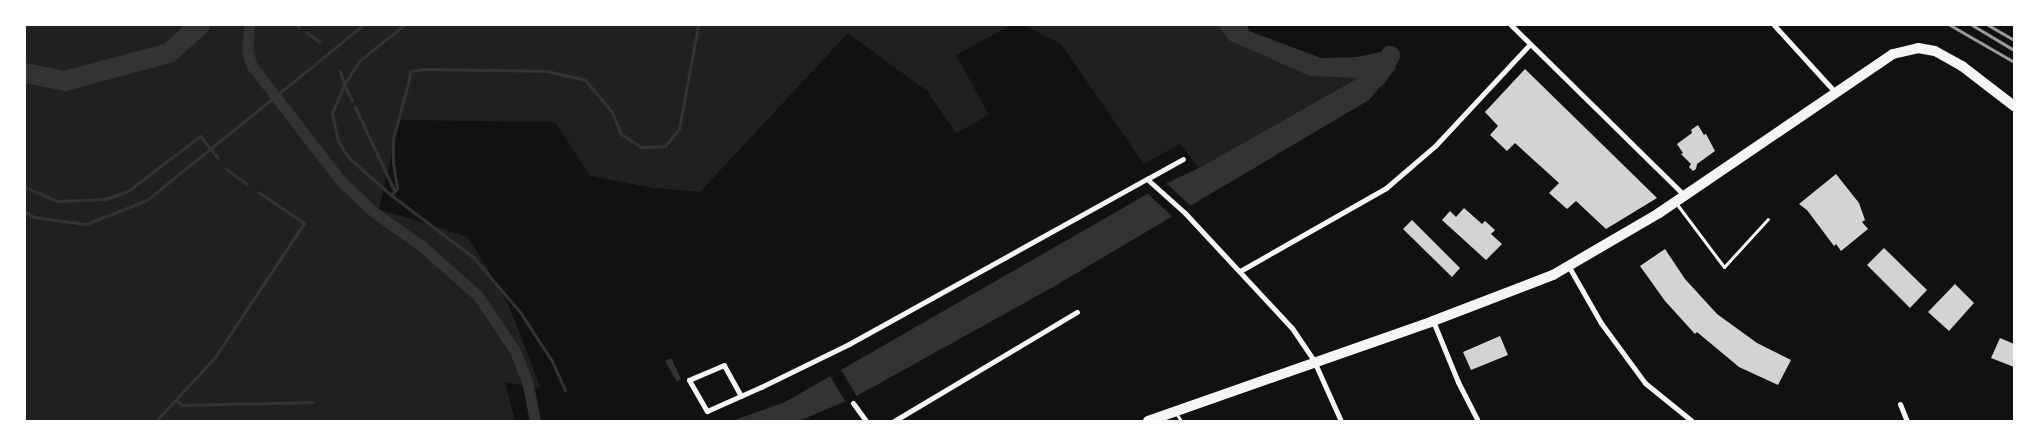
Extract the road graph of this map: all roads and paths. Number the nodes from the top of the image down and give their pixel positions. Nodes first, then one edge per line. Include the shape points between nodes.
1 (1511, 25) edge
2 (1774, 25) edge
3 (1530, 44) junction
4 (1835, 92) junction
5 (2014, 106) edge
6 (1182, 159) dead end
7 (1147, 179) junction
8 (1686, 196) junction
9 (1676, 203) junction
10 (1768, 219) dead end
11 (1569, 267) junction
12 (1240, 271) junction
13 (1076, 312) dead end
14 (1433, 320) junction
15 (1314, 361) junction
16 (741, 396) junction
17 (853, 403) dead end
18 (1900, 404) dead end
19 (1175, 411) junction
20 (866, 421) edge
21 (894, 421) edge
22 (1148, 421) edge
23 (1181, 421) edge
24 (1341, 421) edge
25 (1478, 421) edge
26 (1692, 421) edge
27 (1907, 421) edge

1 - 3 street
2 - 4 street
3 - 8 street
3 - 12 street via 1435,146 1386,188
4 - 5 main road via 1893,54 1918,48 1935,51 1962,66
4 - 8 main road
6 - 7 street
7 - 12 street
7 - 16 street via 849,344
8 - 9 main road
9 - 10 lane via 1724,266
9 - 11 main road
11 - 14 main road
11 - 26 street via 1601,323 1645,383
12 - 15 street via 1292,328
13 - 21 street
14 - 15 main road
14 - 25 street
15 - 19 main road
15 - 24 street
16 - 16 street via 724,365 689,380 707,410
17 - 20 street
18 - 27 street
19 - 22 main road
19 - 23 lane

